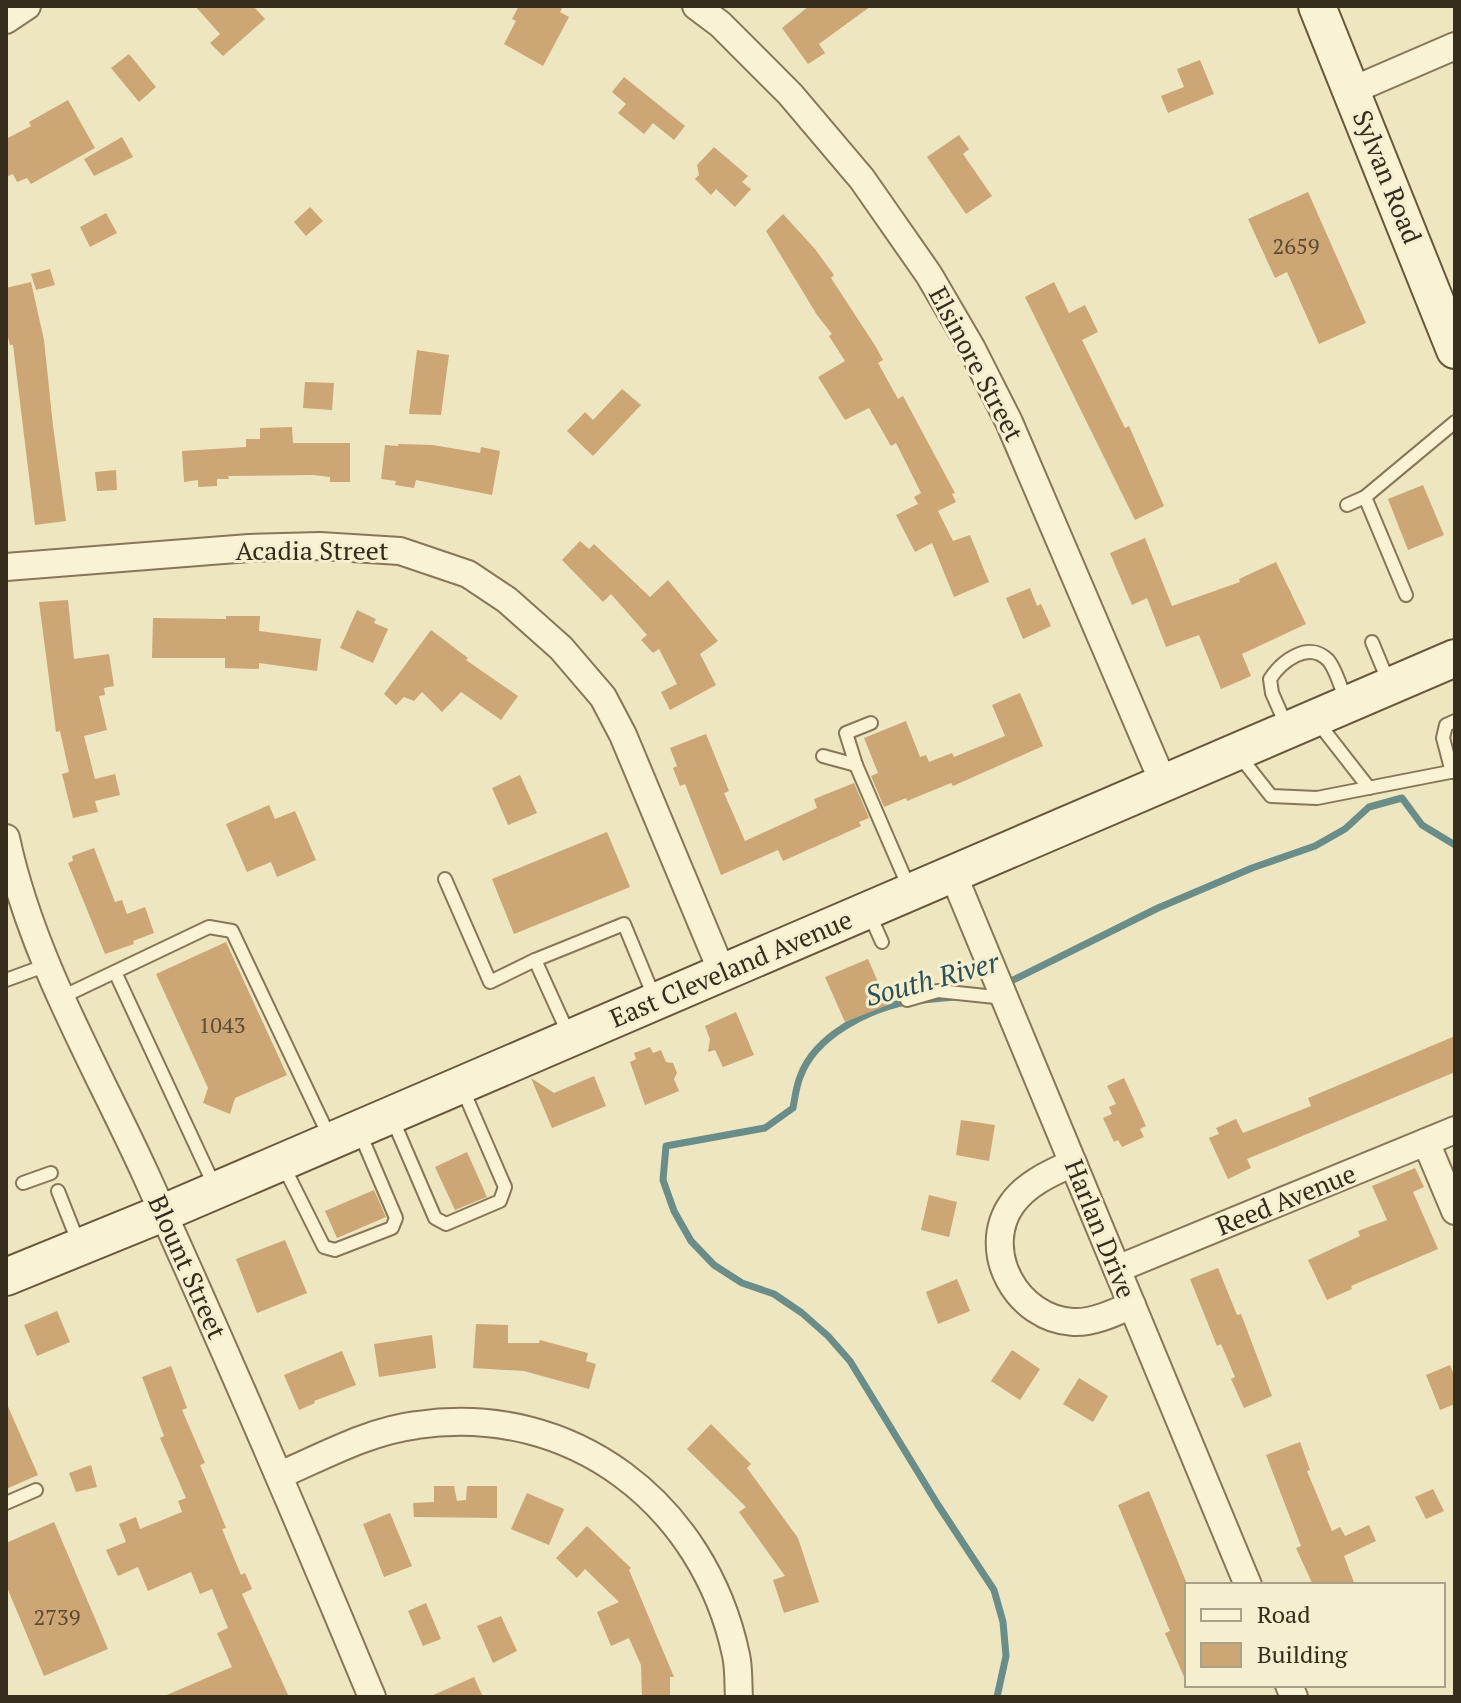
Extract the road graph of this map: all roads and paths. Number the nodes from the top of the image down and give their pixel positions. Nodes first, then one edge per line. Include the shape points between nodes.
1 (27, 6) edge
2 (696, 6) edge
3 (1317, 6) edge
4 (6, 20) edge
5 (1455, 46) edge
6 (1353, 90) junction
7 (1452, 335) edge
8 (1455, 422) edge
9 (1365, 497) junction
10 (1347, 505) dead end
11 (6, 567) edge
12 (1406, 595) dead end
13 (1372, 642) dead end
14 (1455, 658) edge
15 (1390, 686) junction
16 (1347, 703) junction
17 (1455, 721) edge
18 (871, 723) dead end
19 (1301, 723) junction
20 (1236, 751) junction
21 (823, 756) dead end
22 (856, 765) junction
23 (1454, 772) edge
24 (1163, 782) junction
25 (1369, 788) junction
26 (6, 838) edge
27 (953, 874) junction
28 (445, 879) dead end
29 (911, 892) junction
30 (535, 960) junction
31 (47, 965) junction
32 (115, 972) junction
33 (722, 972) junction
34 (6, 980) edge
35 (62, 997) junction
36 (1005, 998) junction
37 (907, 1000) dead end
38 (655, 1001) junction
39 (570, 1038) junction
40 (461, 1085) junction
41 (391, 1115) junction
42 (1455, 1130) edge
43 (345, 1135) junction
44 (1426, 1142) junction
45 (282, 1162) junction
46 (1073, 1163) junction
47 (51, 1173) dead end
48 (23, 1183) dead end
49 (217, 1190) junction
50 (58, 1191) dead end
51 (1455, 1211) edge
52 (163, 1213) junction
53 (80, 1247) junction
54 (1117, 1269) junction
55 (6, 1277) edge
56 (1132, 1305) junction
57 (280, 1475) junction
58 (36, 1490) dead end
59 (6, 1503) edge
60 (1247, 1583) edge
61 (372, 1697) edge
62 (739, 1697) edge

1 - 4 street
2 - 24 street, Elsinore Street via 790,94 862,179 929,275 1009,422
3 - 6 main road, Sylvan Road
5 - 6 street
6 - 7 main road, Sylvan Road
8 - 9 lane
9 - 10 lane
9 - 12 lane
11 - 33 street, Acadia Street via 320,546 400,551 468,574 561,648 603,697
13 - 15 lane
14 - 15 main road, East Cleveland Avenue
15 - 16 main road, East Cleveland Avenue
16 - 19 main road, East Cleveland Avenue
16 - 19 lane via 1329,661 1309,653 1288,659 1270,679 1272,693
17 - 23 lane via 1446,725 1443,738
18 - 22 lane via 846,733
19 - 20 main road, East Cleveland Avenue
19 - 25 lane
20 - 24 main road, East Cleveland Avenue
20 - 25 lane via 1271,796 1317,798
21 - 22 lane
22 - 29 lane
23 - 25 lane
24 - 27 main road, East Cleveland Avenue
26 - 31 street, Blount Street via 16,883
27 - 29 main road, East Cleveland Avenue
27 - 36 street, Harlan Drive
28 - 30 lane via 490,982
29 - 33 main road, East Cleveland Avenue via 874,926
30 - 38 lane via 624,924
30 - 39 lane
31 - 34 lane
31 - 35 street, Blount Street
32 - 35 lane
32 - 43 lane via 209,927 232,931
32 - 49 lane
33 - 38 main road, East Cleveland Avenue
35 - 52 street, Blount Street
36 - 37 lane via 938,991
36 - 46 street, Harlan Drive
38 - 39 main road, East Cleveland Avenue
39 - 40 main road, East Cleveland Avenue
40 - 41 main road, East Cleveland Avenue
40 - 41 lane via 505,1187 500,1201 446,1224 435,1218
41 - 43 main road, East Cleveland Avenue
42 - 44 street, Reed Avenue
43 - 45 main road, East Cleveland Avenue
43 - 45 lane via 396,1218 392,1228 335,1250 324,1247
44 - 51 street
44 - 54 street, Reed Avenue
45 - 49 main road, East Cleveland Avenue
46 - 54 street, Harlan Drive
46 - 56 street via 1046,1175 1013,1202 999,1237 1003,1269 1027,1303 1056,1320 1092,1320
47 - 48 lane
49 - 52 main road, East Cleveland Avenue
50 - 53 lane
52 - 53 main road, East Cleveland Avenue
52 - 57 street, Blount Street
53 - 55 main road, East Cleveland Avenue
54 - 56 street, Harlan Drive
56 - 60 street, Harlan Drive
57 - 61 street, Blount Street
57 - 62 street via 365,1438 416,1425 477,1421 539,1431 600,1458 650,1494 690,1541 720,1599 737,1657
58 - 59 lane

